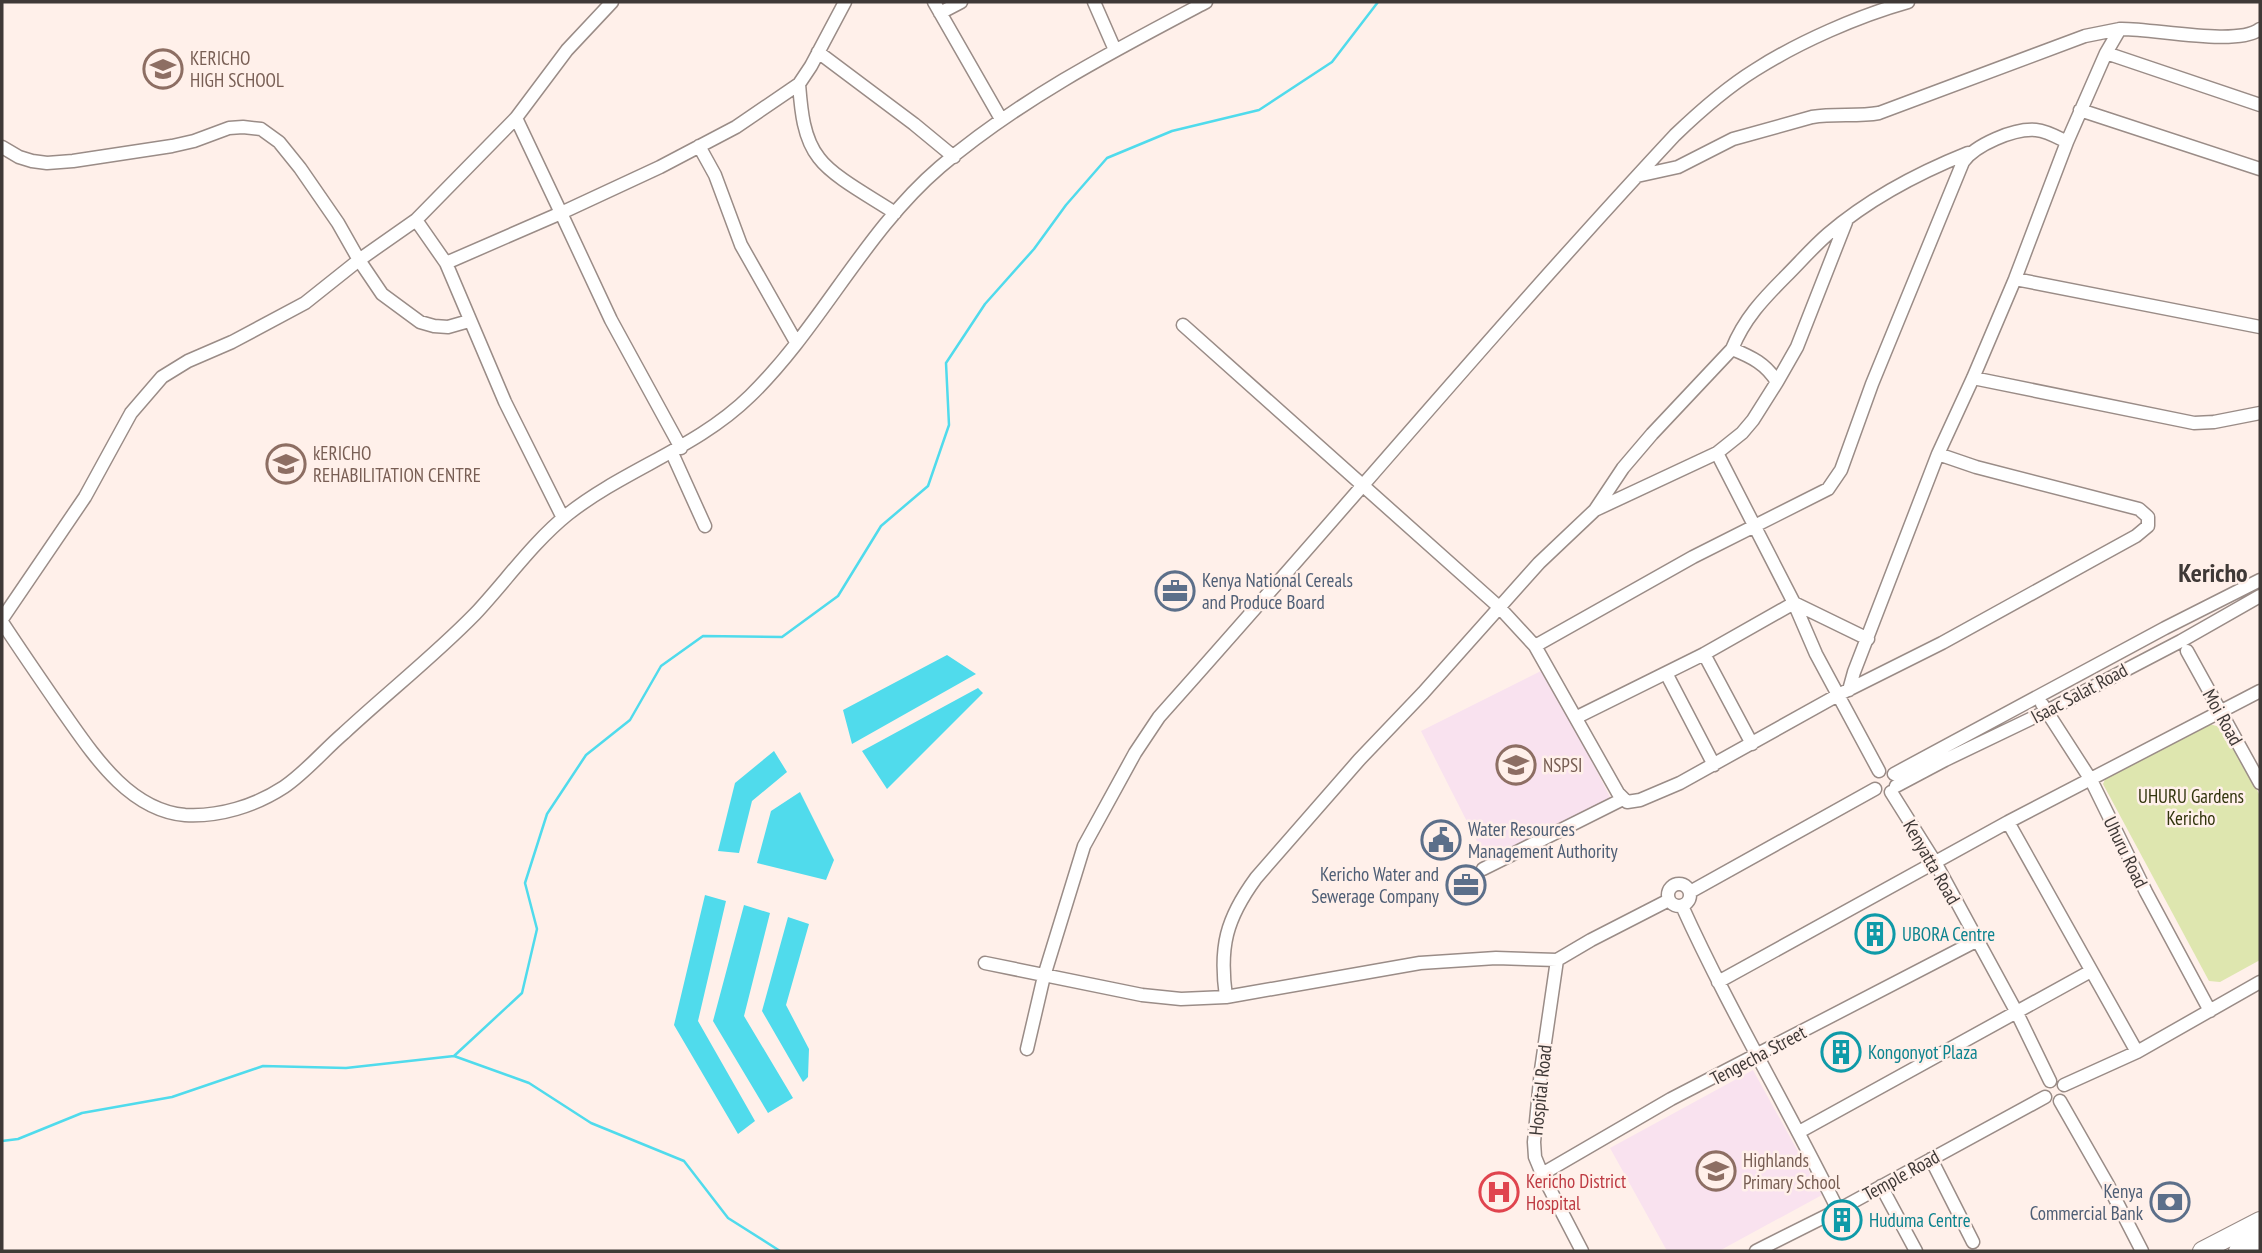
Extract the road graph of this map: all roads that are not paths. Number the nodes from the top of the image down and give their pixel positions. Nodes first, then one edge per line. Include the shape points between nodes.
1 (612, 2) edge
2 (845, 2) edge
3 (961, 2) edge
4 (1094, 2) edge
5 (1206, 2) edge
6 (1901, 3) edge
7 (937, 7) edge
8 (2120, 29) junction
9 (2260, 29) edge
10 (1115, 50) junction
11 (818, 52) junction
12 (2106, 53) junction
13 (799, 84) junction
14 (2260, 105) edge
15 (2080, 110) junction
16 (516, 118) junction
17 (1001, 119) junction
18 (2067, 142) junction
19 (699, 146) junction
20 (2, 147) edge
21 (1970, 152) junction
22 (954, 157) junction
23 (2260, 169) edge
24 (1637, 176) junction
25 (561, 213) junction
26 (895, 213) junction
27 (416, 220) junction
28 (1847, 220) junction
29 (359, 260) junction
30 (446, 263) junction
31 (2015, 279) junction
32 (469, 321) junction
33 (1183, 325) dead end
34 (2260, 327) edge
35 (796, 342) junction
36 (1732, 349) junction
37 (1973, 378) junction
38 (1777, 382) junction
39 (2260, 413) edge
40 (677, 450) junction
41 (1717, 453) junction
42 (1938, 454) junction
43 (1363, 485) junction
44 (1595, 510) junction
45 (564, 518) junction
46 (705, 526) dead end
47 (1755, 527) junction
48 (2260, 579) edge
49 (2260, 596) edge
50 (1794, 603) junction
51 (1499, 607) junction
52 (2, 620) edge
53 (2181, 620) junction
54 (2165, 628) junction
55 (2188, 636) junction
56 (1868, 639) junction
57 (2174, 644) junction
58 (1535, 646) junction
59 (2187, 651) junction
60 (1704, 654) junction
61 (1666, 673) junction
62 (2260, 691) edge
63 (1844, 692) junction
64 (2037, 697) junction
65 (2047, 711) junction
66 (2220, 713) junction
67 (1577, 717) junction
68 (1752, 744) junction
69 (1714, 765) junction
70 (1879, 771) junction
71 (2091, 780) junction
72 (2260, 783) edge
73 (1893, 784) junction
74 (1875, 789) junction
75 (1623, 799) junction
76 (2008, 822) junction
77 (1935, 862) junction
78 (1483, 869) dead end
79 (1690, 892) junction
80 (1669, 900) junction
81 (1682, 906) junction
82 (1976, 941) junction
83 (1557, 960) junction
84 (985, 962) dead end
85 (2091, 971) junction
86 (1044, 976) junction
87 (1718, 982) junction
88 (2260, 982) edge
89 (1226, 997) junction
90 (2016, 1011) junction
91 (2210, 1011) junction
92 (1027, 1049) dead end
93 (2137, 1052) junction
94 (1757, 1056) junction
95 (2050, 1081) junction
96 (2064, 1085) junction
97 (2045, 1097) junction
98 (2060, 1101) junction
99 (1800, 1132) junction
100 (1931, 1159) junction
101 (1542, 1174) junction
102 (1881, 1186) junction
103 (1838, 1210) junction
104 (2260, 1221) edge
105 (2260, 1239) edge
106 (1973, 1242) dead end
107 (1582, 1251) edge
108 (1756, 1251) edge
109 (1916, 1251) edge
110 (2142, 1251) edge
111 (2202, 1251) edge
112 (2238, 1251) edge

1 - 16 street
2 - 11 street
3 - 7 street
4 - 10 street
5 - 10 street
6 - 24 street via 1754,70 1700,111
7 - 17 street
8 - 9 street via 2205,37 2250,34
8 - 12 street
8 - 24 street via 2085,36 1879,113 1812,117 1733,139 1678,167
10 - 17 street
11 - 13 street
11 - 22 street
12 - 14 street
12 - 15 street
13 - 19 street
13 - 26 street via 804,124 817,155 832,171
15 - 18 street
15 - 23 street
16 - 25 street
16 - 27 street
17 - 22 street
18 - 21 street via 2024,130
18 - 31 street
19 - 25 street
19 - 35 street via 715,174 741,245
20 - 29 street via 19,157 47,163 172,146 229,128 261,129 279,142 300,168
21 - 28 street via 1899,184
21 - 47 street via 1956,176 1835,482
22 - 26 street
24 - 43 street
25 - 30 street
25 - 40 street
26 - 35 street
27 - 29 street
27 - 30 street
28 - 36 street via 1756,306
28 - 38 street via 1797,347
29 - 32 street via 382,293 420,322 449,327
29 - 52 street via 305,303 162,377 131,413 85,497
30 - 32 street
31 - 34 street
31 - 37 street
32 - 45 street
33 - 43 street
35 - 40 street via 750,396
36 - 38 street via 1764,365
36 - 44 street via 1652,433
37 - 39 street via 2194,424
37 - 42 street
38 - 41 street via 1753,421
40 - 45 street
40 - 46 street
41 - 44 street
41 - 47 street
42 - 56 street
42 - 63 street via 2139,509 2148,517 2148,526 1942,643
43 - 51 street
43 - 86 street via 1159,717 1141,744 1084,846
44 - 51 street
45 - 52 street via 474,614 286,786 234,810 186,815 163,811 121,784 94,756
47 - 50 street
47 - 58 street
48 - 53 street
49 - 55 street, Isaac Salat Road
50 - 56 street
50 - 60 street
50 - 63 street via 1816,654
51 - 58 street
51 - 89 street via 1350,769 1243,895 1223,952
53 - 54 street
53 - 55 street
54 - 57 street
54 - 64 street
55 - 57 street, Isaac Salat Road
55 - 59 street
56 - 63 street
57 - 59 street
57 - 65 street, Isaac Salat Road
58 - 67 street
59 - 66 street, Moi Road
60 - 61 street
60 - 68 street
61 - 67 street
61 - 69 street
62 - 66 street
63 - 68 street
63 - 70 street
64 - 65 street, Uhuru Road
64 - 73 street
65 - 71 street, Uhuru Road
65 - 73 street, Isaac Salat Road
66 - 71 street
66 - 72 street, Moi Road
67 - 75 street
68 - 69 street
69 - 75 street via 1640,800
70 - 73 street via 1887,770
70 - 74 street via 1874,777
71 - 76 street
71 - 91 street, Uhuru Road
73 - 74 street via 1882,793
73 - 77 street, Kenyatta Road
74 - 79 street
75 - 78 street
76 - 77 street
76 - 85 street
77 - 82 street, Kenyatta Road
77 - 87 street
79 - 80 street via 1684,885 1676,885 1668,892
79 - 81 street via 1690,900
80 - 81 street
80 - 83 street
81 - 87 street
82 - 90 street, Kenyatta Road
82 - 94 street, Tengecha Street
83 - 89 street via 1420,963
83 - 101 street, Hospital Road via 1534,1126 1535,1157
84 - 86 street
85 - 90 street
85 - 93 street
86 - 89 street via 1155,996
86 - 92 street
87 - 94 street
88 - 91 street
90 - 95 street, Kenyatta Road
90 - 99 street
91 - 93 street
93 - 96 street
94 - 99 street
94 - 101 street, Tengecha Street via 1671,1099
95 - 96 street
95 - 97 street via 2043,1089
96 - 98 street via 2066,1093
97 - 98 street
97 - 100 street, Temple Road
98 - 110 street
99 - 103 street
100 - 102 street, Temple Road
100 - 106 street
101 - 107 street, Hospital Road
102 - 103 street, Temple Road
102 - 109 street
103 - 108 street, Temple Road
104 - 111 highway
105 - 112 highway

